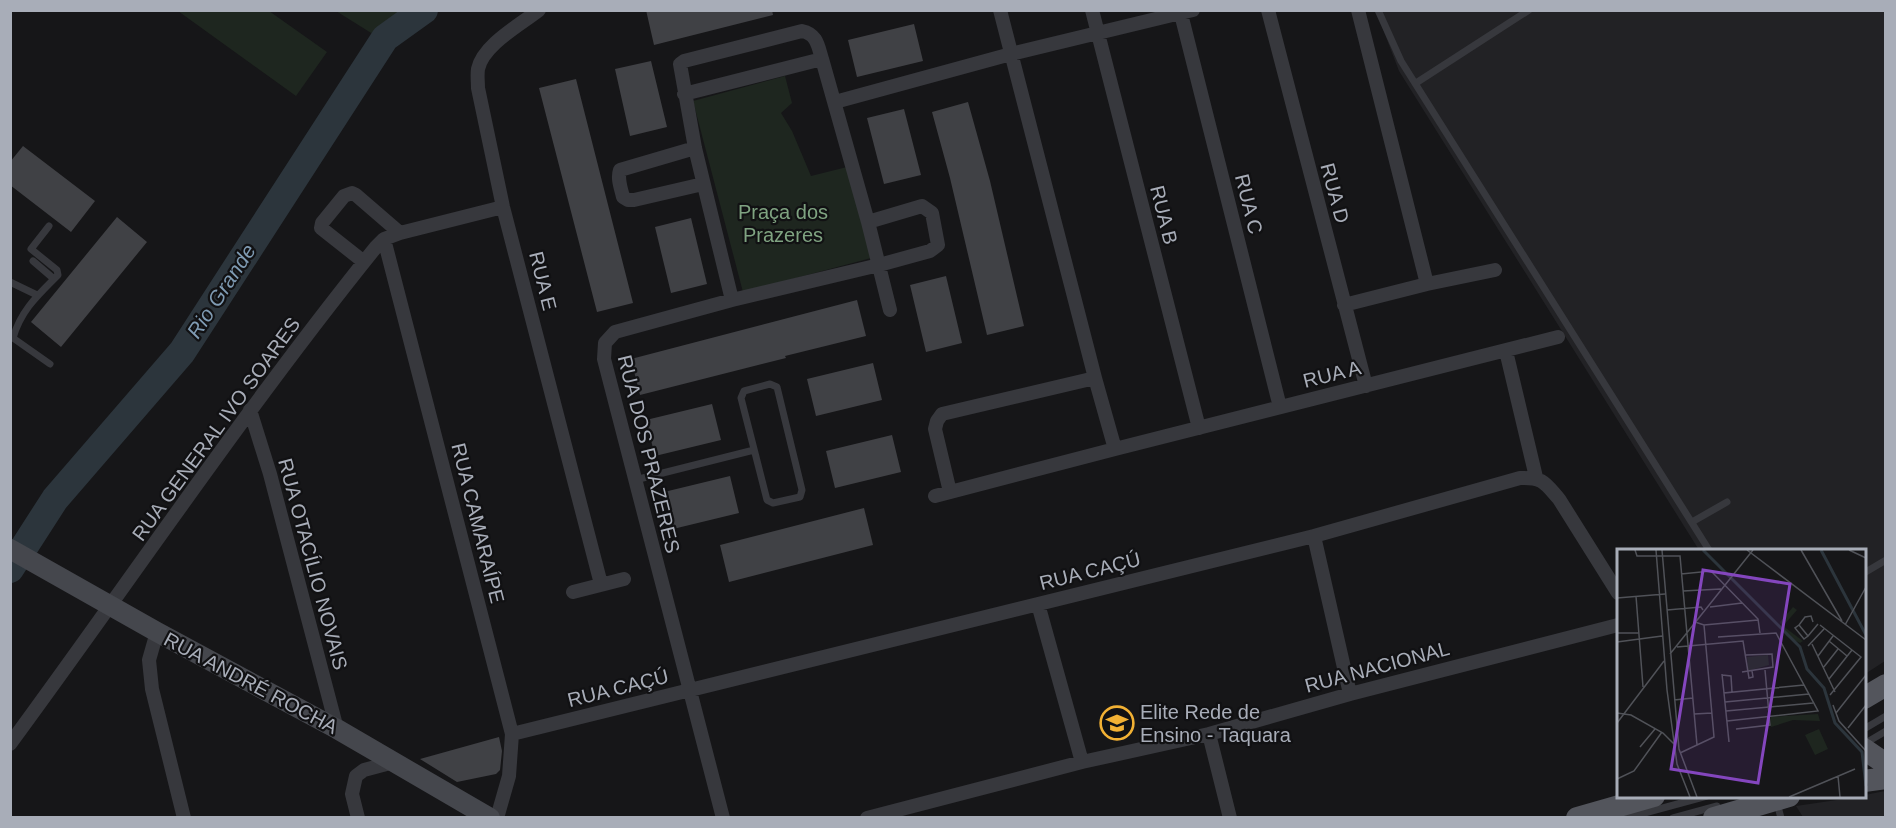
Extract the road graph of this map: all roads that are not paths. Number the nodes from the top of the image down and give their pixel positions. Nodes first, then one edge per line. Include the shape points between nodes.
1 (539, 10) edge
2 (1000, 10) edge
3 (1092, 10) edge
4 (1268, 10) edge
5 (1358, 10) edge
6 (1378, 10) edge
7 (1529, 10) edge
8 (1185, 11) edge
9 (1098, 33) junction
10 (1011, 54) junction
11 (822, 59) junction
12 (1416, 83) junction
13 (684, 94) junction
14 (835, 102) junction
15 (694, 148) junction
16 (703, 184) junction
17 (503, 207) junction
18 (868, 222) junction
19 (49, 226) dead end
20 (400, 234) junction
21 (384, 239) junction
22 (33, 261) dead end
23 (364, 262) junction
24 (879, 265) junction
25 (1495, 270) dead end
26 (54, 279) junction
27 (10, 282) edge
28 (1427, 284) junction
29 (37, 295) junction
30 (732, 300) junction
31 (1344, 305) junction
32 (890, 310) dead end
33 (1558, 337) dead end
34 (1506, 351) junction
35 (50, 364) dead end
36 (1095, 378) junction
37 (1366, 386) junction
38 (1280, 407) junction
39 (250, 410) junction
40 (1199, 428) junction
41 (1115, 449) junction
42 (754, 450) junction
43 (1536, 477) junction
44 (635, 480) junction
45 (950, 492) junction
46 (935, 496) dead end
47 (1727, 502) dead end
48 (1692, 522) junction
49 (1314, 536) junction
50 (10, 549) edge
51 (1708, 549) edge
52 (1886, 560) edge
53 (1866, 572) edge
54 (624, 579) dead end
55 (601, 585) junction
56 (1617, 591) edge
57 (573, 592) dead end
58 (1038, 603) junction
59 (112, 606) junction
60 (1617, 625) edge
61 (156, 632) junction
62 (1886, 685) edge
63 (690, 690) junction
64 (1350, 694) junction
65 (1866, 697) edge
66 (1886, 716) edge
67 (1866, 728) edge
68 (336, 729) junction
69 (1886, 731) edge
70 (512, 734) junction
71 (1209, 734) junction
72 (1866, 743) edge
73 (10, 744) edge
74 (1866, 751) edge
75 (394, 762) junction
76 (1082, 762) junction
77 (1881, 768) edge
78 (1866, 779) edge
79 (1647, 798) edge
80 (1700, 798) edge
81 (1782, 805) edge
82 (1721, 810) edge
83 (184, 818) edge
84 (358, 818) edge
85 (490, 818) edge
86 (497, 818) edge
87 (723, 818) edge
88 (867, 818) edge
89 (1230, 818) edge
90 (1576, 818) edge
91 (1626, 818) edge
92 (1673, 818) edge

1 - 17 street, RUA E via 492,46 477,70
2 - 10 street
3 - 9 street, RUA B
4 - 31 street, RUA D
5 - 28 street
6 - 12 lane
7 - 12 lane
8 - 9 street
8 - 38 street, RUA C
9 - 10 street
9 - 40 street, RUA B
10 - 14 street
10 - 36 street
11 - 13 street
11 - 13 street via 814,36 802,31 684,61 680,70
11 - 14 street
12 - 48 lane
13 - 15 street
14 - 18 street
15 - 16 street
15 - 16 street via 620,170 623,197 634,200
16 - 30 street
17 - 20 street
17 - 55 street, RUA E
18 - 24 street
18 - 24 street, RUA DOS PRAZERES via 922,206 932,213 938,239 935,249
19 - 26 lane via 31,249 57,270
20 - 21 street
20 - 23 street via 356,195 344,196 321,228
21 - 23 street, RUA GENERAL IVO SOARES
21 - 70 street, RUA CAMARAÍPE
22 - 26 lane
23 - 39 street, RUA GENERAL IVO SOARES
24 - 30 street, RUA DOS PRAZERES
24 - 32 street
25 - 28 street
26 - 29 lane
27 - 29 lane
28 - 31 street
29 - 35 lane via 13,338
30 - 44 street, RUA DOS PRAZERES via 615,332 605,343 604,359
31 - 37 street, RUA D
33 - 34 street, RUA A
34 - 37 street, RUA A
34 - 43 street
36 - 41 street
36 - 45 street via 942,414 935,429
37 - 38 street, RUA A
38 - 40 street, RUA A
39 - 59 street, RUA GENERAL IVO SOARES
39 - 68 street, RUA OTACÍLIO NOVAIS
40 - 41 street, RUA A
41 - 45 street, RUA A
42 - 42 lane via 741,393 774,384 802,490 800,497 773,503 767,500
42 - 44 lane
43 - 49 street, RUA CAÇÚ via 1520,478
43 - 56 street via 1559,499
44 - 63 street, RUA DOS PRAZERES
45 - 46 street, RUA A
47 - 48 lane
48 - 51 lane
49 - 58 street, RUA CAÇÚ
49 - 64 street
50 - 59 main road, RUA ANDRÉ ROCHA
52 - 53 lane
54 - 55 street
55 - 57 street
58 - 63 street, RUA CAÇÚ
58 - 76 street
59 - 61 main road, RUA ANDRÉ ROCHA
59 - 73 street, RUA GENERAL IVO SOARES
60 - 64 street, RUA NACIONAL
61 - 68 main road, RUA ANDRÉ ROCHA
61 - 83 street via 149,660 152,689
62 - 65 main road
63 - 70 street, RUA CAÇÚ
63 - 87 street, RUA DOS PRAZERES
64 - 71 street, RUA NACIONAL
66 - 67 lane
68 - 75 main road, RUA ANDRÉ ROCHA
69 - 72 lane
70 - 86 street, RUA CAMARAÍPE via 509,777
71 - 76 street, RUA NACIONAL
71 - 89 street
74 - 77 main road
75 - 84 street via 356,776 352,794
75 - 85 main road, RUA ANDRÉ ROCHA
76 - 88 street, RUA NACIONAL
77 - 78 main road
79 - 90 main road
80 - 91 lane
81 - 82 main road
82 - 92 lane

